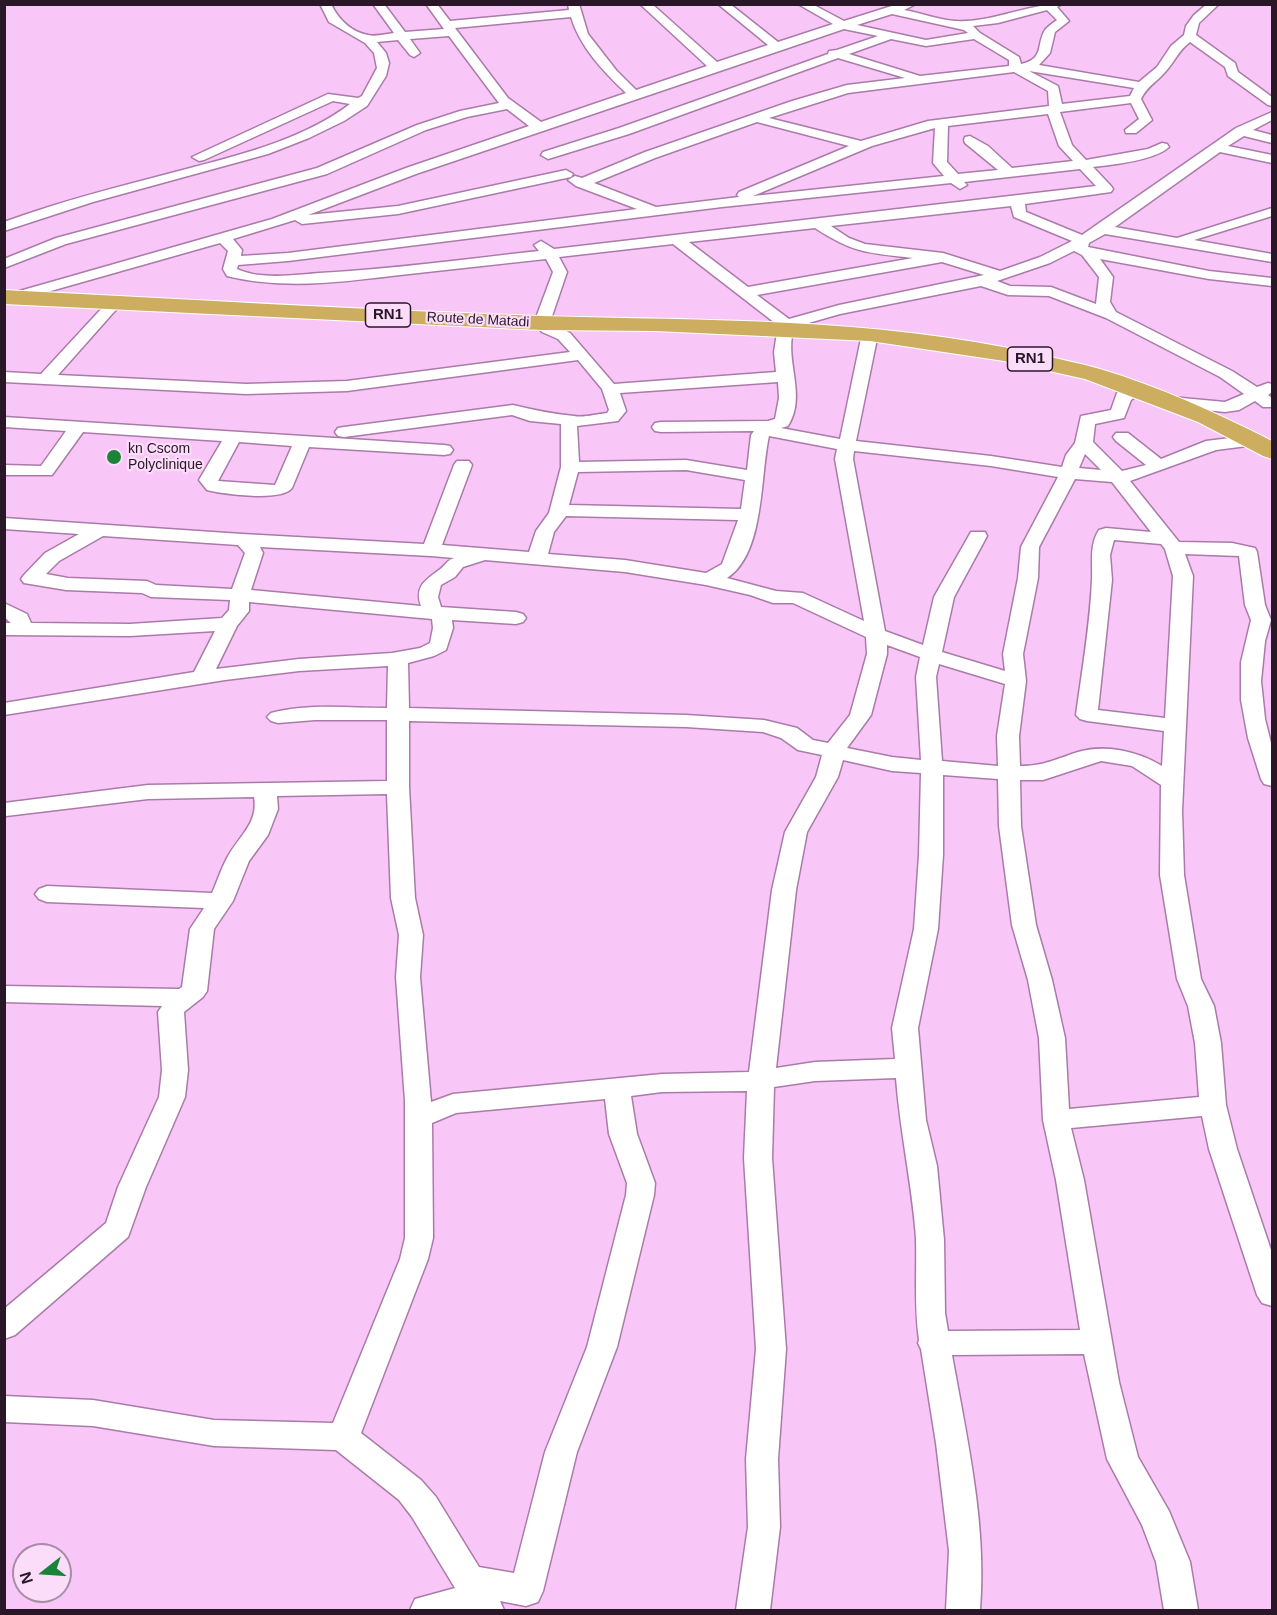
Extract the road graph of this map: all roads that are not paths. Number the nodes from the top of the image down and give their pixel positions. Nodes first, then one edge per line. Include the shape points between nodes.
1 (325, 4) edge
2 (378, 4) edge
3 (431, 4) edge
4 (645, 4) edge
5 (723, 4) edge
6 (803, 4) edge
7 (870, 4) edge
8 (912, 4) edge
9 (1214, 4) edge
10 (1053, 6) edge
11 (575, 9) edge
12 (890, 10) junction
13 (957, 24) junction
14 (843, 25) junction
15 (450, 28) junction
16 (891, 35) junction
17 (976, 35) junction
18 (402, 36) junction
19 (1190, 36) junction
20 (367, 39) junction
21 (791, 41) junction
22 (777, 46) junction
23 (414, 53) dead end
24 (838, 54) junction
25 (747, 56) junction
26 (1026, 65) junction
27 (716, 68) junction
28 (795, 70) junction
29 (817, 76) dead end
30 (830, 80) dead end
31 (924, 80) junction
32 (1141, 86) junction
33 (857, 88) junction
34 (635, 96) junction
35 (1135, 99) junction
36 (1272, 102) edge
37 (363, 103) junction
38 (508, 105) junction
39 (1053, 109) junction
40 (1272, 116) edge
41 (756, 118) junction
42 (937, 126) junction
43 (540, 128) junction
44 (1131, 130) dead end
45 (1241, 131) junction
46 (1272, 138) edge
47 (970, 140) dead end
48 (536, 145) junction
49 (862, 146) junction
50 (1162, 147) dead end
51 (1217, 147) junction
52 (1272, 159) edge
53 (1103, 162) junction
54 (1083, 164) junction
55 (213, 166) junction
56 (1008, 172) junction
57 (566, 174) junction
58 (955, 178) junction
59 (581, 183) junction
60 (1104, 186) junction
61 (1018, 201) junction
62 (655, 212) junction
63 (1272, 212) edge
64 (732, 214) junction
65 (277, 222) junction
66 (815, 222) junction
67 (4, 227) edge
68 (522, 228) junction
69 (1101, 229) junction
70 (223, 237) junction
71 (675, 239) junction
72 (1170, 241) junction
73 (1085, 246) junction
74 (550, 254) junction
75 (943, 257) junction
76 (1272, 258) edge
77 (234, 261) junction
78 (4, 264) edge
79 (527, 272) dead end
80 (1001, 276) junction
81 (981, 282) junction
82 (1272, 282) edge
83 (747, 292) junction
84 (9, 297) edge
85 (108, 310) dead end
86 (1111, 315) junction
87 (542, 323) junction
88 (781, 328) junction
89 (870, 334) junction
90 (580, 355) junction
91 (787, 376) junction
92 (4, 377) edge
93 (45, 379) junction
94 (610, 389) junction
95 (1137, 389) junction
96 (1258, 399) edge
97 (1171, 402) junction
98 (4, 422) edge
99 (570, 422) junction
100 (78, 427) junction
101 (661, 427) dead end
102 (767, 428) junction
103 (234, 436) junction
104 (1122, 437) dead end
105 (299, 439) junction
106 (1255, 441) edge
107 (1084, 443) junction
108 (846, 445) junction
109 (444, 450) dead end
110 (463, 465) dead end
111 (1159, 466) junction
112 (570, 467) junction
113 (4, 470) edge
114 (1068, 473) junction
115 (754, 476) junction
116 (1118, 477) junction
117 (558, 510) junction
118 (749, 515) junction
119 (4, 523) edge
120 (99, 530) junction
121 (978, 536) dead end
122 (242, 540) junction
123 (1169, 544) junction
124 (431, 550) junction
125 (483, 554) junction
126 (537, 558) junction
127 (706, 579) junction
128 (240, 595) junction
129 (4, 609) edge
130 (438, 613) junction
131 (516, 618) dead end
132 (228, 624) junction
133 (14, 630) edge
134 (876, 634) junction
135 (930, 653) junction
136 (398, 658) junction
137 (202, 677) junction
138 (1016, 681) junction
139 (4, 709) edge
140 (400, 714) junction
141 (278, 717) dead end
142 (1174, 726) junction
143 (834, 751) junction
144 (932, 768) junction
145 (1008, 773) junction
146 (1272, 779) edge
147 (1173, 783) junction
148 (398, 787) junction
149 (261, 790) junction
150 (6, 809) edge
151 (47, 894) dead end
152 (221, 901) junction
153 (4, 994) edge
154 (186, 998) junction
155 (908, 1068) junction
156 (761, 1082) junction
157 (617, 1089) junction
158 (1213, 1105) junction
159 (418, 1118) junction
160 (1056, 1120) junction
161 (1272, 1295) edge
162 (4, 1327) edge
163 (1097, 1342) junction
164 (933, 1343) junction
165 (4, 1409) edge
166 (343, 1437) junction
167 (478, 1596) edge
168 (427, 1611) edge
169 (753, 1611) edge
170 (963, 1611) edge
171 (1181, 1611) edge

1 - 20 street via 332,19
2 - 18 street
3 - 15 street
4 - 27 street
5 - 22 street
6 - 14 street
7 - 12 street
8 - 12 street
9 - 19 street via 1197,18
10 - 13 street via 998,20
10 - 26 street via 1063,21 1050,31 1049,45
11 - 15 street
11 - 34 street via 582,35
12 - 13 street
12 - 14 street
13 - 17 street
14 - 16 street
14 - 21 street
15 - 18 street
15 - 38 street
16 - 17 street via 930,43
16 - 24 street
17 - 26 street
18 - 20 street
18 - 23 street
19 - 32 street via 1175,48 1162,69
19 - 36 street via 1221,57 1232,66 1232,73
20 - 37 street via 380,54 384,66 374,91
21 - 22 street
21 - 24 street
22 - 25 street
24 - 28 street
24 - 31 street
25 - 27 street
25 - 28 street
26 - 31 street
26 - 32 street
26 - 39 street via 1054,89
27 - 34 street
28 - 29 street
28 - 48 street
30 - 33 street
31 - 33 street
32 - 35 street
33 - 41 street
34 - 43 street
35 - 39 street
35 - 44 street via 1146,120
37 - 55 street via 339,119 298,137
37 - 55 street via 331,98 198,157
38 - 43 street
38 - 78 street via 436,122 322,171 61,241
39 - 42 street
39 - 54 street via 1062,140
40 - 45 street
41 - 49 street
41 - 59 street
42 - 49 street
42 - 58 street via 940,163
43 - 48 street
45 - 46 street
45 - 51 street
47 - 56 street
48 - 57 street
48 - 65 street via 411,171
49 - 64 street
50 - 53 street
51 - 52 street
51 - 69 street
53 - 54 street
53 - 60 street
54 - 56 street
54 - 60 street
55 - 67 street via 106,194
56 - 58 street
57 - 59 street
57 - 65 street via 377,213
58 - 61 street via 983,200
58 - 64 street via 793,197
59 - 62 street
60 - 61 street via 1106,189
61 - 66 street
61 - 73 street via 1019,214
62 - 64 street
62 - 68 street
63 - 72 street
64 - 66 street
64 - 71 street
65 - 70 street
66 - 75 street via 862,248
68 - 74 street
68 - 77 street
69 - 72 street
69 - 73 street
70 - 77 street via 236,250
70 - 84 street
71 - 74 street
71 - 83 street
72 - 76 street
73 - 80 street
73 - 82 street via 1196,273
73 - 86 street via 1106,278 1102,302
74 - 77 street via 280,280 235,275 230,269
74 - 79 street
74 - 87 street via 560,277
75 - 80 street
75 - 83 street
80 - 81 street
81 - 86 street via 1008,290 1051,292
81 - 88 street via 852,307
83 - 88 street
84 - 87 highway, Route de Matadi / RN1
85 - 93 street
86 - 96 street via 1226,374
87 - 88 highway, Route de Matadi / RN1
87 - 90 street via 564,336
88 - 89 highway, RN1
88 - 91 street
89 - 95 highway, RN1 via 1004,354 1074,369
89 - 108 street
90 - 93 street via 347,386 246,389
90 - 94 street
91 - 94 street
91 - 102 street via 782,422
92 - 93 street
94 - 99 street via 616,415
95 - 97 highway, RN1
95 - 107 street via 1123,397 1118,414 1088,419
96 - 97 street via 1214,407
96 - 106 street
97 - 106 highway, RN1
98 - 100 street
99 - 105 street via 513,410
99 - 112 street
100 - 103 street
100 - 113 street via 46,471
101 - 102 street
102 - 108 street
102 - 115 street via 760,435
103 - 105 street
103 - 105 street via 208,480 213,486 277,491 284,488
104 - 111 street
105 - 109 street
106 - 111 street via 1212,445
107 - 114 street
107 - 116 street
108 - 114 street
108 - 134 street via 844,459
110 - 124 street
111 - 116 street
112 - 115 street via 686,465
112 - 117 street
114 - 116 street
114 - 138 street via 1030,547 1013,654
115 - 118 street
116 - 123 street
117 - 118 street
117 - 126 street via 541,541
118 - 127 street via 730,565 719,575
119 - 120 street
120 - 122 street
120 - 128 street via 52,557 31,579
121 - 135 street via 944,597
122 - 124 street
122 - 128 street via 254,553
123 - 142 street via 1183,576
123 - 142 street via 1106,534 1087,715
123 - 146 street via 1248,552 1255,605 1261,620 1251,652 1251,695 1254,720
124 - 125 street
125 - 126 street
125 - 130 street via 456,563 433,582 428,597 430,606
126 - 127 street
127 - 134 street via 773,597 796,597
128 - 130 street
128 - 132 street via 238,610
129 - 133 street via 20,618
130 - 131 street
130 - 136 street via 442,628 439,646
132 - 133 street via 130,630
132 - 137 street
134 - 135 street
134 - 143 street via 877,654 860,715
135 - 138 street
135 - 144 street via 926,677
136 - 137 street
136 - 140 street
137 - 139 street
138 - 145 street via 1010,713
140 - 141 street
140 - 143 street via 764,726 789,733 806,745
140 - 148 street
142 - 147 street
143 - 144 street via 891,764
143 - 156 street via 827,777 794,836
144 - 145 street
144 - 155 street via 926,929 905,1029
145 - 147 street via 1043,773 1101,754 1139,761
145 - 160 street via 1016,883 1052,1038
147 - 158 street via 1172,875 1189,979 1201,1006 1208,1043
148 - 149 street
148 - 159 street via 403,898 411,935 408,977
149 - 150 street via 148,792
149 - 152 street via 267,809 254,841 233,869
151 - 152 street
152 - 154 street via 202,929 195,991
153 - 154 street
154 - 162 street via 171,1012 176,1070 172,1097 118,1229
155 - 156 street via 834,1071
155 - 164 street via 930,1240
156 - 157 street via 662,1083
156 - 169 street via 758,1158 771,1349 762,1459 764,1527
157 - 159 street via 453,1104
157 - 167 street via 623,1134 641,1182 629,1246 602,1347 561,1452 526,1591
158 - 160 street
158 - 161 street via 1223,1149
159 - 166 street via 419,1238
160 - 163 street
163 - 164 street
163 - 171 street via 1123,1459 1157,1521 1173,1562
164 - 170 street via 952,1443 966,1551
165 - 166 street via 93,1413 214,1433
166 - 167 street via 410,1490
167 - 168 street

